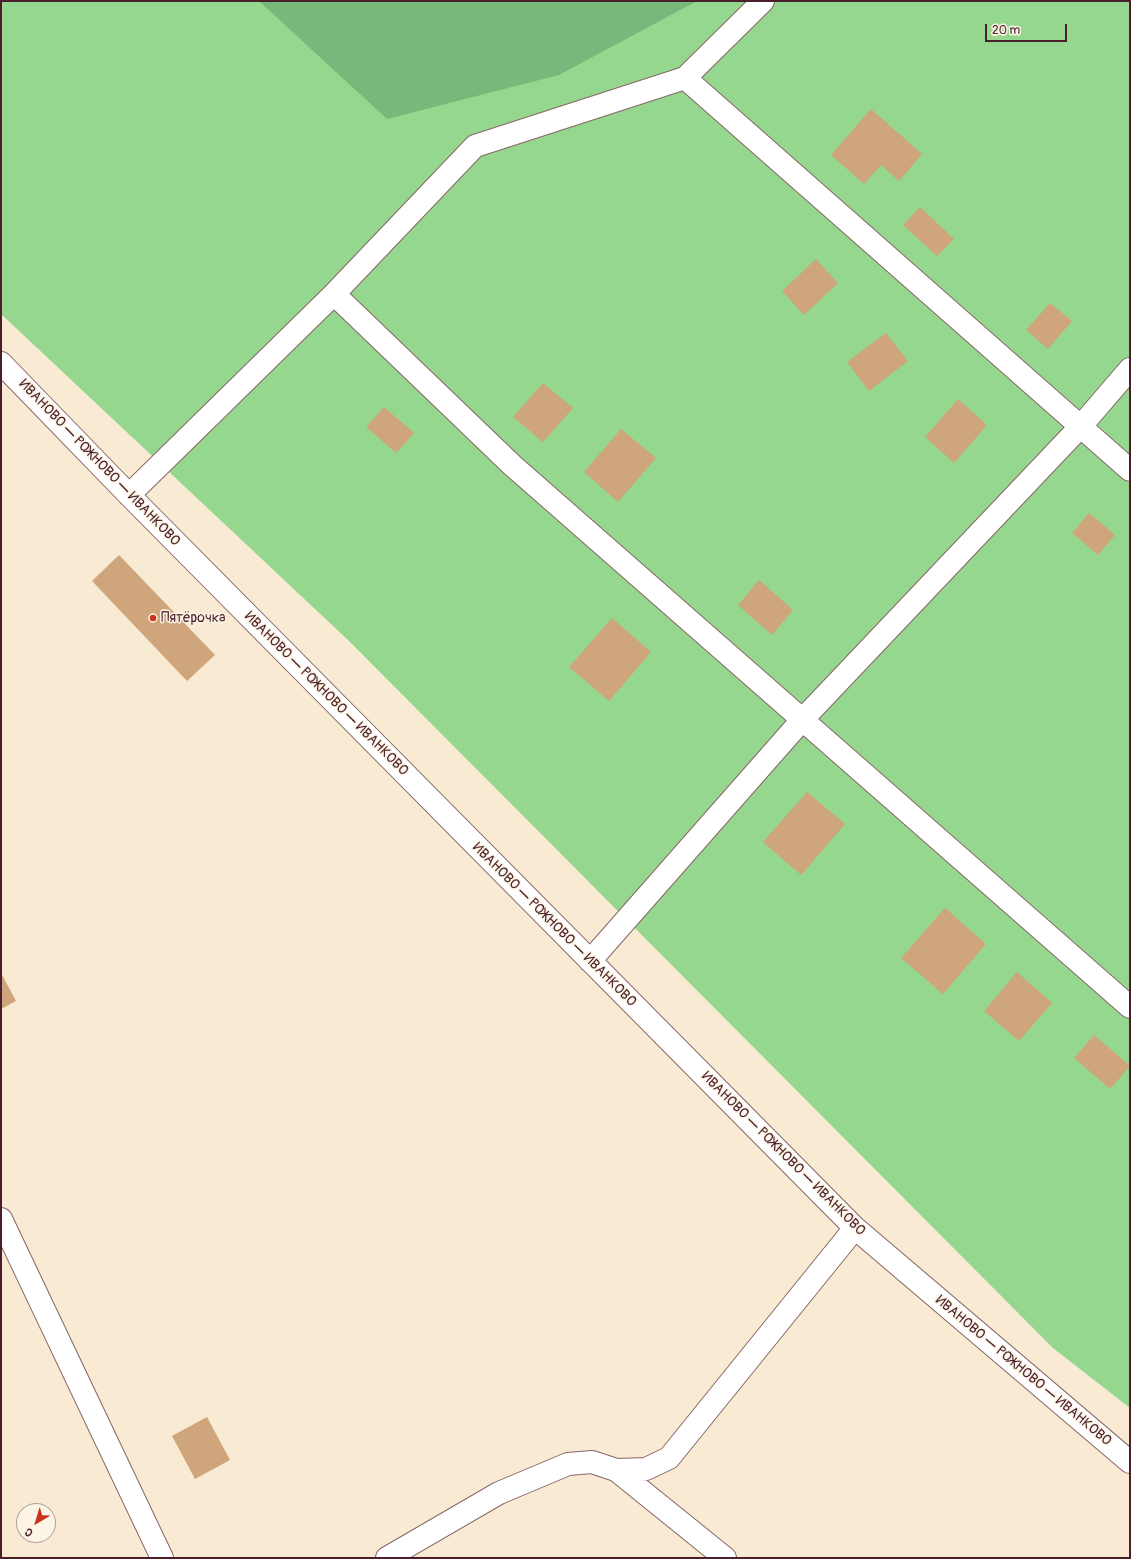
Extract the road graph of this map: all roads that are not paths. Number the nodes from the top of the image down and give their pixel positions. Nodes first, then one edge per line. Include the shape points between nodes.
1 (764, 1) edge
2 (685, 78) junction
3 (334, 294) junction
4 (1, 363) edge
5 (1130, 370) edge
6 (1081, 426) junction
7 (1130, 470) edge
8 (129, 495) junction
9 (802, 720) junction
10 (590, 961) junction
11 (1130, 1007) edge
12 (1, 1219) edge
13 (855, 1228) junction
14 (1130, 1462) edge
15 (616, 1470) junction
16 (162, 1558) edge
17 (387, 1558) edge
18 (725, 1558) edge

1 - 2 street
2 - 3 street via 475,146
2 - 6 street
3 - 8 street
3 - 9 street via 512,465
4 - 8 street, ИВАНОВО — РОЖНОВО — ИВАНКОВО
5 - 6 street
6 - 7 street
6 - 9 street
8 - 10 street, ИВАНОВО — РОЖНОВО — ИВАНКОВО
9 - 10 street
9 - 11 street
10 - 13 street, ИВАНОВО — РОЖНОВО — ИВАНКОВО
12 - 16 street
13 - 14 street, ИВАНОВО — РОЖНОВО — ИВАНКОВО
13 - 15 street via 669,1458 646,1469
15 - 17 street via 592,1462 568,1464 499,1493
15 - 18 street

